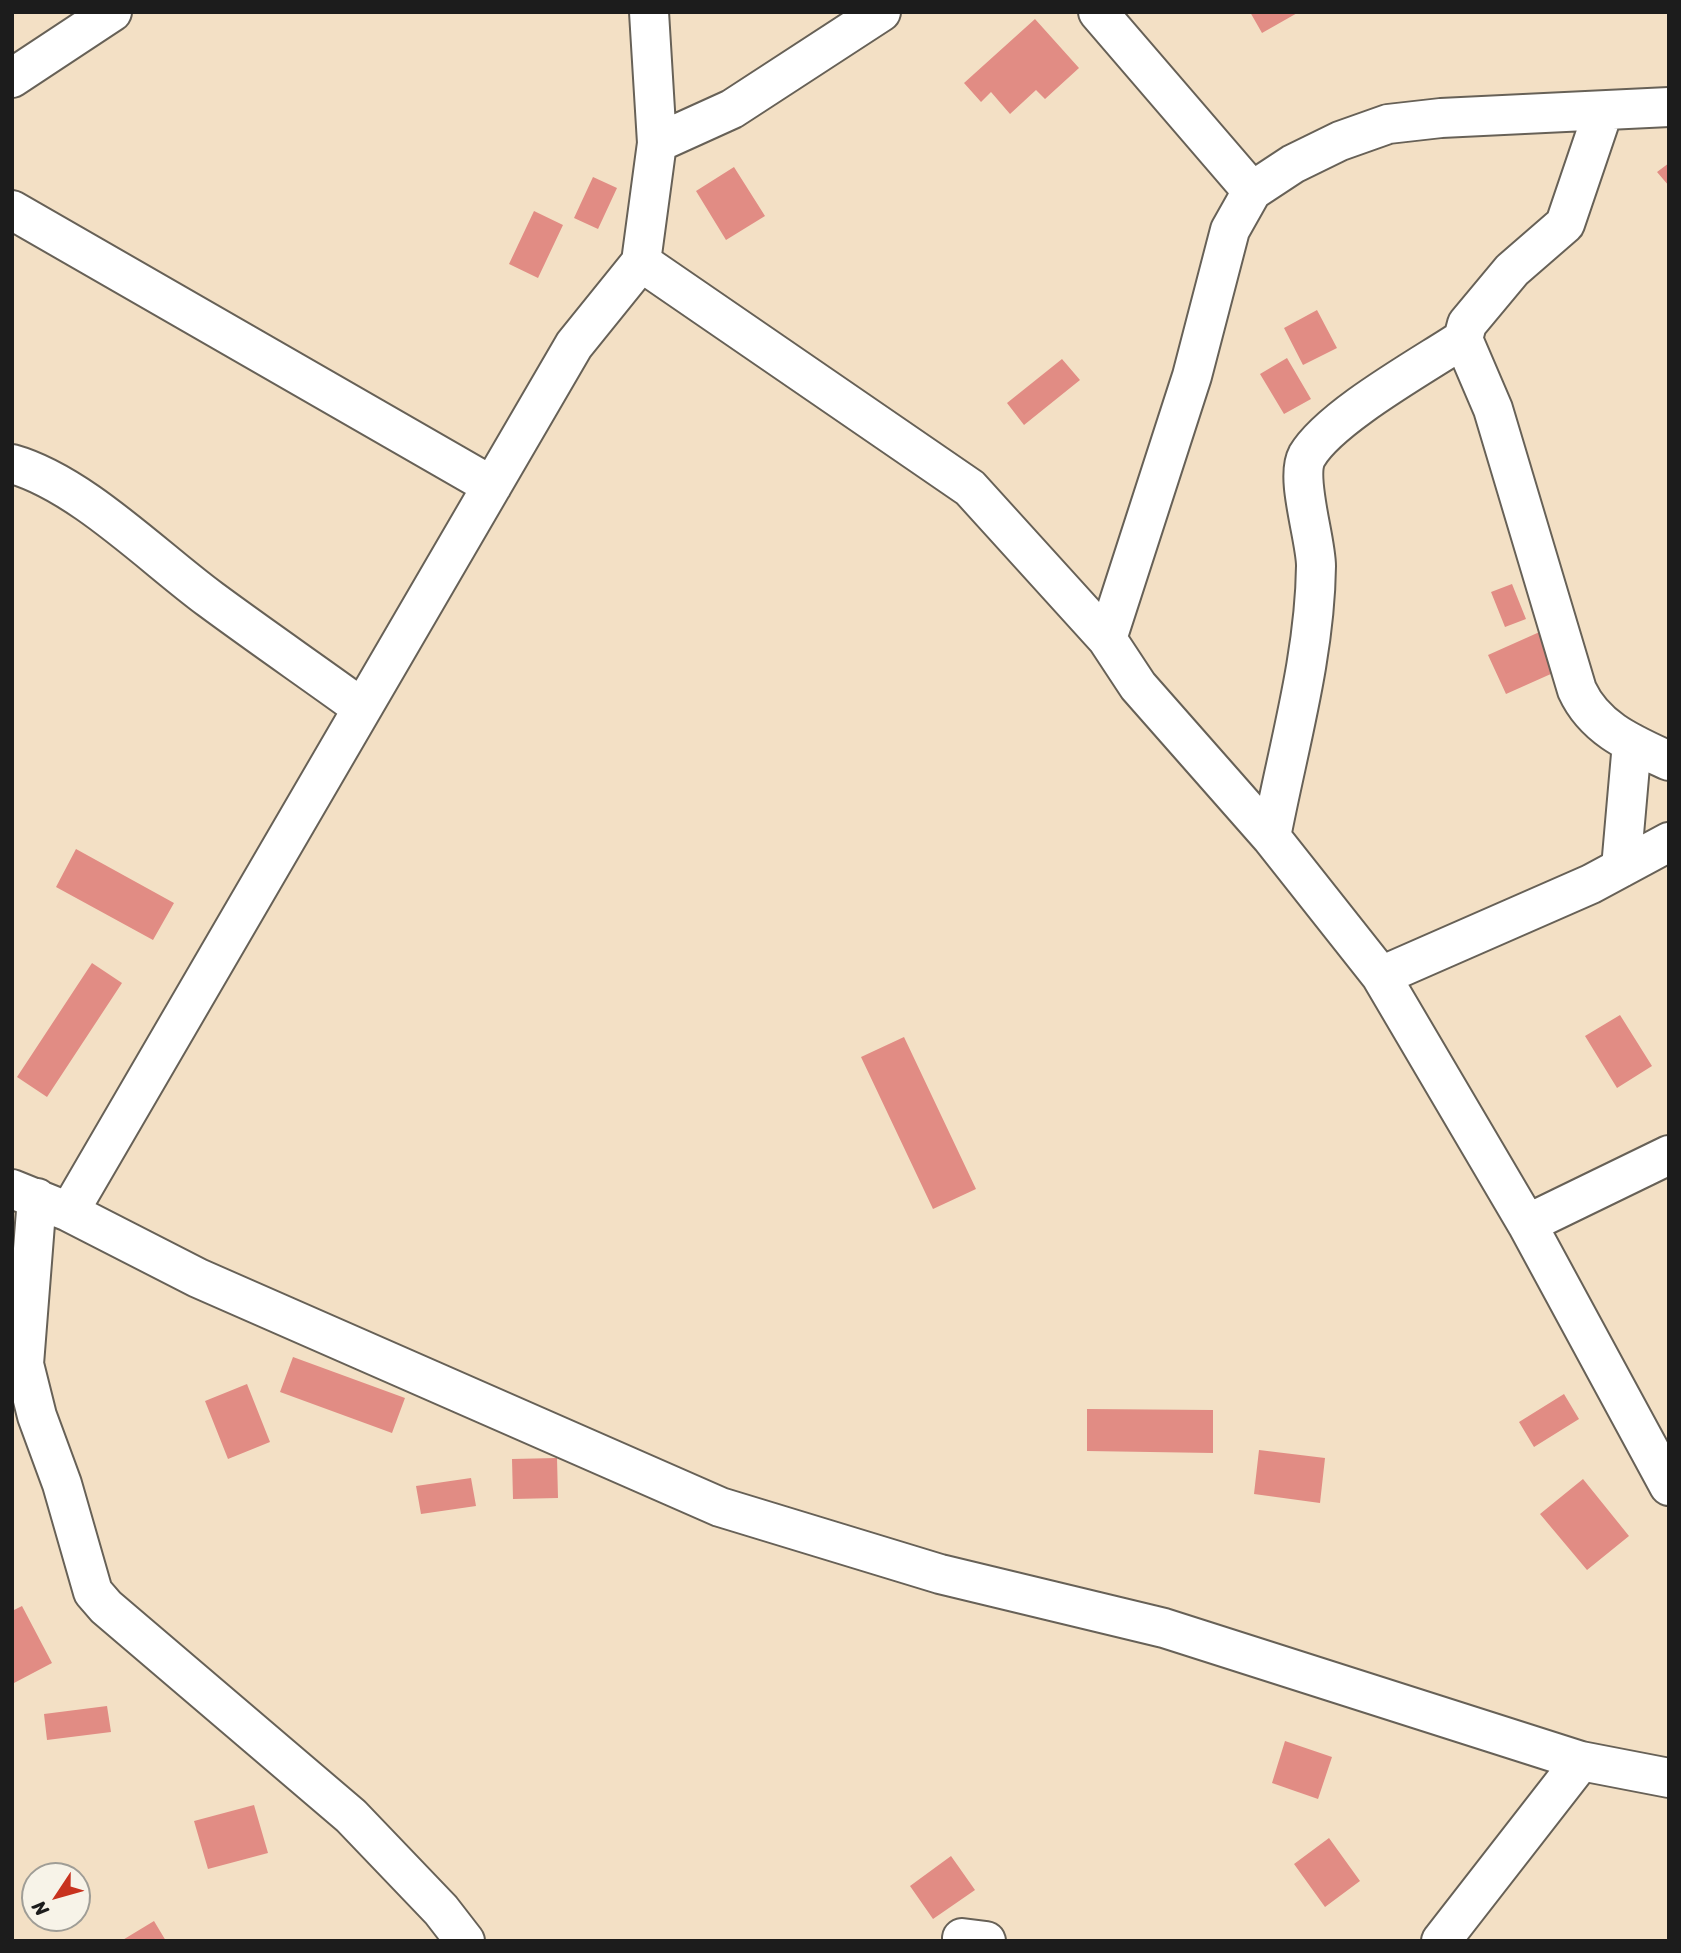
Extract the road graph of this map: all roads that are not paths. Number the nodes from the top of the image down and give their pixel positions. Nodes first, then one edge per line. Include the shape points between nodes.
1 (112, 12) edge
2 (649, 12) edge
3 (881, 12) edge
4 (1098, 12) edge
5 (12, 78) edge
6 (1669, 107) edge
7 (1603, 112) junction
8 (657, 144) junction
9 (1252, 191) junction
10 (12, 210) edge
11 (641, 262) junction
12 (1462, 339) junction
13 (12, 464) edge
14 (492, 486) junction
15 (1107, 639) junction
16 (362, 708) junction
17 (1632, 743) junction
18 (1669, 761) edge
19 (1270, 837) junction
20 (1669, 842) edge
21 (1621, 868) junction
22 (1381, 976) junction
23 (1669, 1155) edge
24 (39, 1200) edge
25 (1527, 1224) junction
26 (1669, 1486) edge
27 (1581, 1761) junction
28 (1669, 1778) edge
29 (465, 1941) edge
30 (1441, 1941) edge

1 - 5 street
2 - 8 street
3 - 8 street via 732,109
4 - 9 street
6 - 7 street
7 - 9 street via 1388,124 1293,164
7 - 12 street via 1565,224 1513,270 1466,324
8 - 11 street
9 - 15 street via 1230,230 1192,376
10 - 14 street
11 - 14 street via 574,345
11 - 15 street via 970,488
12 - 17 street via 1493,409 1577,690 1598,723
12 - 19 street via 1336,424 1305,459 1316,554 1315,613
13 - 16 street via 28,468 82,499 210,599
14 - 16 street
15 - 19 street via 1138,687
16 - 24 street
17 - 18 street
17 - 21 street
19 - 22 street
20 - 21 street
21 - 22 street
22 - 25 street
23 - 25 street
24 - 27 street via 198,1278 720,1507 940,1574 1164,1628
24 - 29 street via 24,1364 93,1592 351,1816
25 - 26 street
27 - 28 street
27 - 30 street

